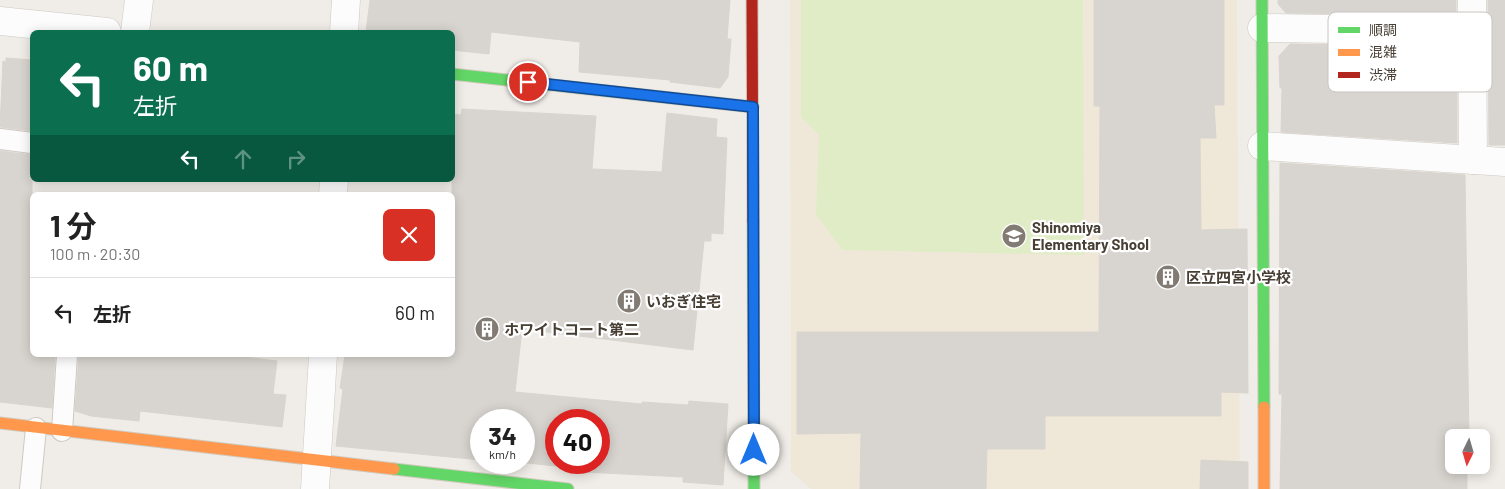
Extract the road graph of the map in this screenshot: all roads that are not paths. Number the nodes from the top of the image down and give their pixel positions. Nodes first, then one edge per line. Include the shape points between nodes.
1 (139, 0) edge
2 (346, 0) edge
3 (752, 0) edge
4 (1262, 0) edge
5 (0, 21) edge
6 (1262, 28) junction
7 (1328, 29) edge
8 (88, 30) edge
9 (135, 30) edge
10 (344, 30) edge
11 (455, 74) edge
12 (1472, 92) edge
13 (753, 107) junction
14 (0, 139) edge
15 (30, 143) edge
16 (1262, 146) junction
17 (1473, 160) junction
18 (1505, 162) edge
19 (67, 357) edge
20 (323, 357) edge
21 (0, 424) edge
22 (36, 428) junction
23 (62, 431) junction
24 (317, 461) junction
25 (30, 489) edge
26 (315, 489) edge
27 (568, 489) edge
28 (754, 489) edge
29 (1264, 489) edge

1 - 9 street
2 - 10 street
3 - 13 street
4 - 6 street
5 - 8 street
6 - 7 street
6 - 16 street
11 - 13 street
12 - 17 street
13 - 28 street
14 - 15 lane
16 - 17 street
16 - 29 street
17 - 18 street
19 - 23 lane
20 - 24 street
21 - 22 street
22 - 23 street
22 - 25 lane
23 - 24 street
24 - 26 street
24 - 27 street

